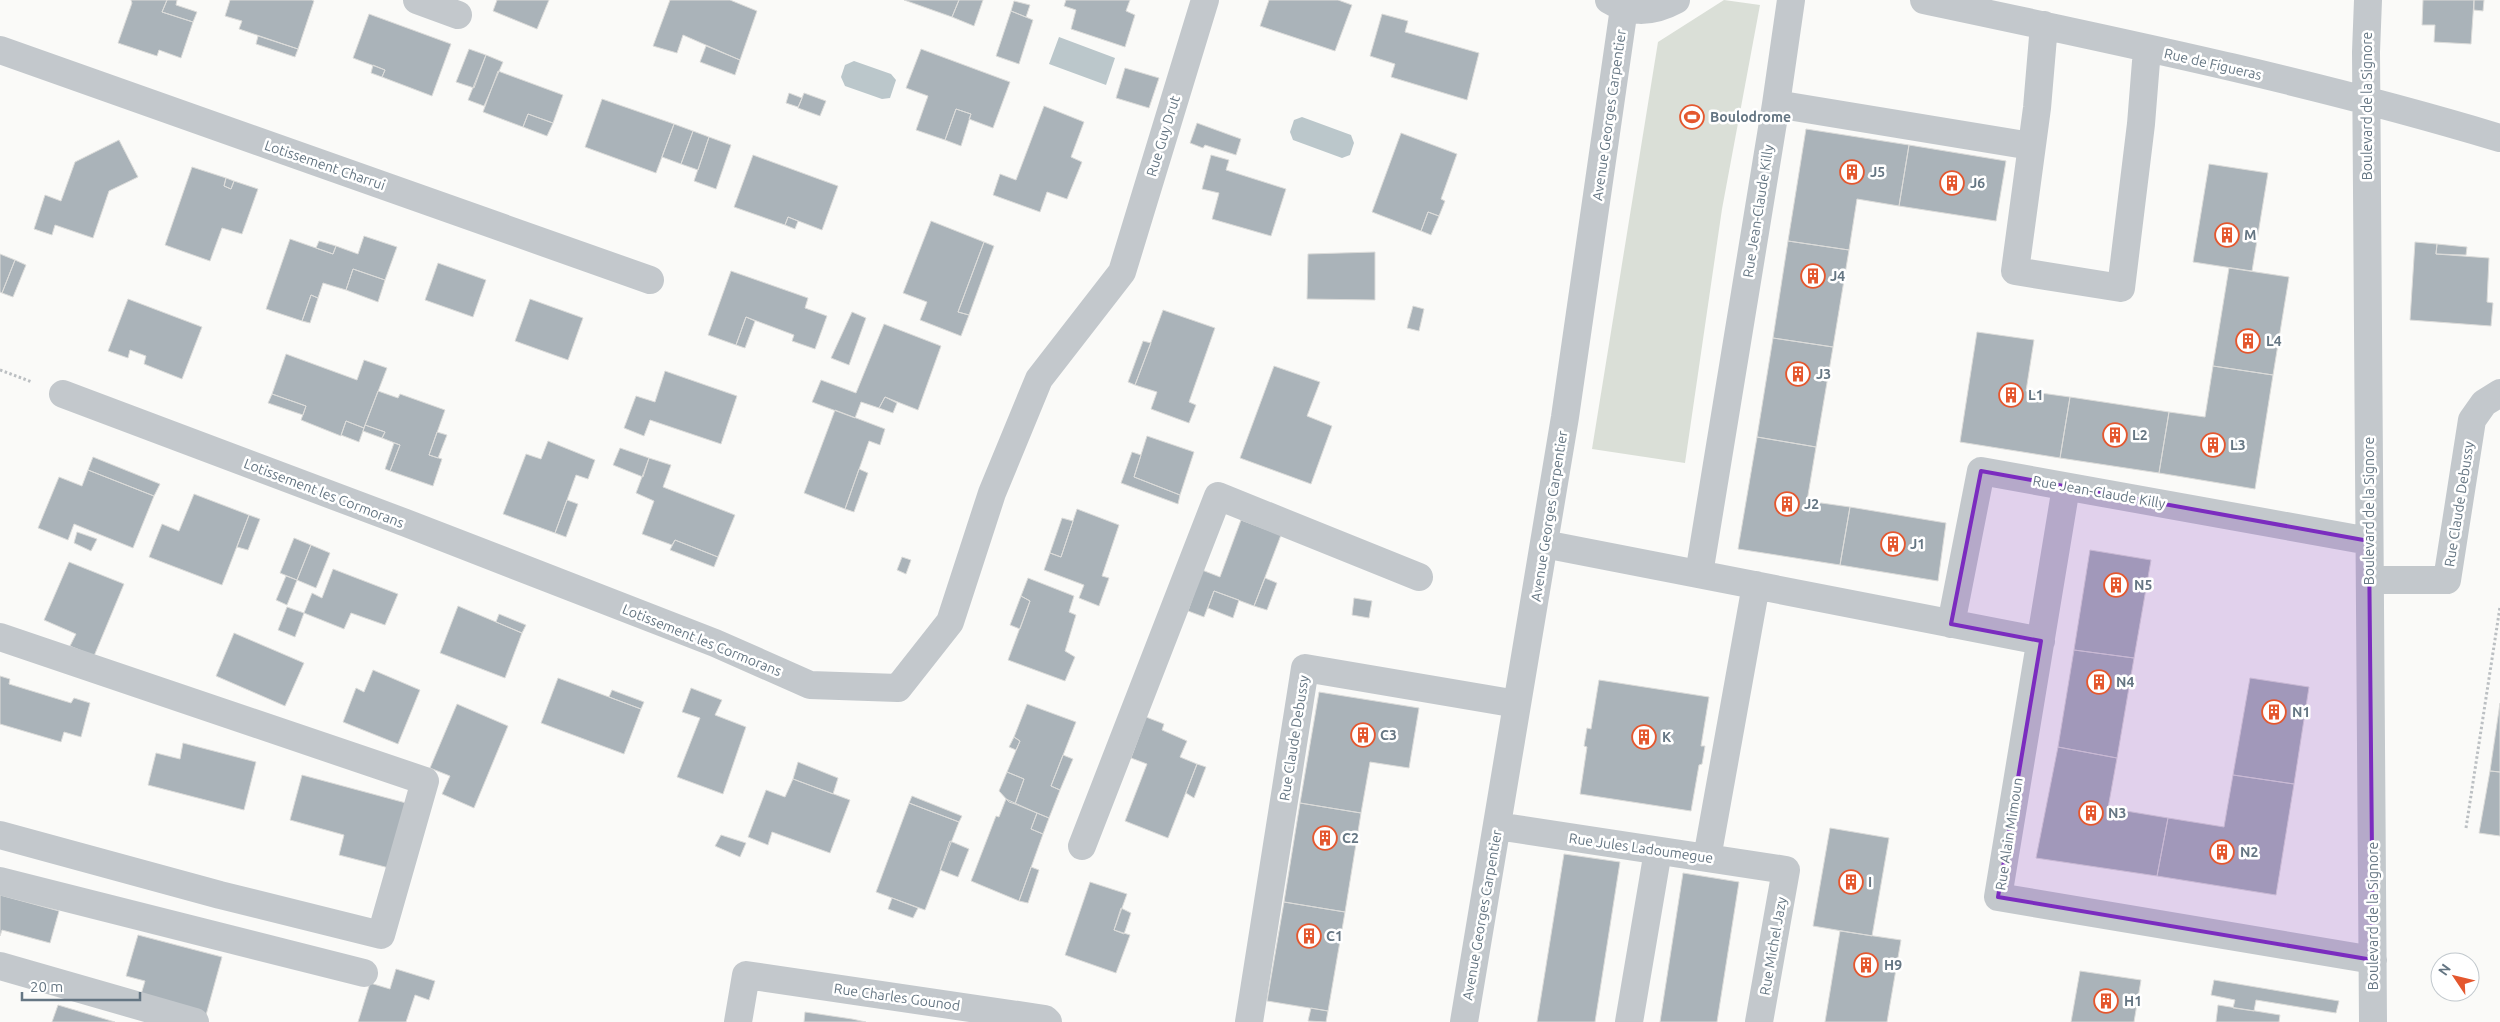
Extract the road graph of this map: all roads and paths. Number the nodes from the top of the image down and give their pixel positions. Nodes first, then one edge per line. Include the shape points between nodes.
1 (417, 0) edge
2 (1205, 0) edge
3 (1676, 0) edge
4 (1791, 0) edge
5 (1924, 0) edge
6 (2368, 0) edge
7 (1617, 4) edge
8 (458, 15) dead end
9 (2044, 26) junction
10 (2147, 49) junction
11 (0, 50) edge
12 (2366, 100) junction
13 (1776, 104) junction
14 (2500, 138) edge
15 (2031, 146) junction
16 (1122, 272) joint
17 (650, 280) dead end
18 (2500, 393) edge
19 (63, 394) dead end
20 (2066, 487) junction
21 (2370, 541) junction
22 (1544, 544) junction
23 (1699, 574) junction
24 (1419, 577) dead end
25 (2370, 580) junction
26 (1756, 585) junction
27 (2500, 607) edge
28 (1951, 624) junction
29 (0, 637) edge
30 (2041, 641) junction
31 (1517, 704) junction
32 (1497, 826) junction
33 (2466, 828) dead end
34 (0, 835) edge
35 (1082, 846) dead end
36 (1658, 851) junction
37 (1707, 858) junction
38 (1786, 870) joint
39 (0, 881) edge
40 (2373, 960) junction
41 (0, 966) edge
42 (364, 973) dead end
43 (195, 1022) edge
44 (738, 1022) edge
45 (1048, 1022) edge
46 (1249, 1022) edge
47 (1464, 1022) edge
48 (1629, 1022) edge
49 (1759, 1022) edge
50 (2373, 1022) edge

1 - 8 street
2 - 16 street, Rue Guy Drut
3 - 7 street via 1663,8 1640,11
4 - 13 street, Rue Jean-Claude Killy
5 - 9 street, Rue de Figueras
6 - 12 street, Boulevard de la Signore
7 - 22 street, Avenue Georges Carpentier via 1565,418
9 - 10 street, Rue de Figueras
9 - 15 street
10 - 12 street, Rue de Figueras
10 - 15 street via 2120,288 2015,271
11 - 17 street, Lotissement Charrui
12 - 14 street, Rue de Figueras
12 - 21 street, Boulevard de la Signore
13 - 15 street
13 - 23 street, Rue Jean-Claude Killy
16 - 19 street, Lotissement les Cormorans via 1039,379 992,493 950,622 898,688 810,685 706,640 406,523
18 - 25 street, Rue Claude Debussy via 2484,404 2472,420 2447,580
20 - 21 street, Rue Jean-Claude Killy
20 - 28 street, Rue Jean-Claude Killy via 1981,471
20 - 30 street, Rue Alain Mimoun
21 - 25 street, Boulevard de la Signore
22 - 23 street
22 - 31 street, Avenue Georges Carpentier
23 - 26 street
24 - 35 street via 1218,496
25 - 40 street, Boulevard de la Signore
26 - 28 street
26 - 37 street
27 - 33 path
28 - 30 street
29 - 34 street via 425,781 381,935 220,896
30 - 40 street, Rue Alain Mimoun via 1998,897
31 - 32 street, Avenue Georges Carpentier
31 - 46 street, Rue Claude Debussy via 1305,668
32 - 36 street, Rue Jules Ladoumegue
32 - 47 street, Avenue Georges Carpentier
36 - 37 street, Rue Jules Ladoumegue
36 - 48 street
37 - 38 street, Rue Jules Ladoumegue
38 - 49 street, Rue Michel Jazy
39 - 42 street
40 - 50 street, Boulevard de la Signore
41 - 43 street
44 - 45 street, Rue Charles Gounod via 746,975 1045,1019

